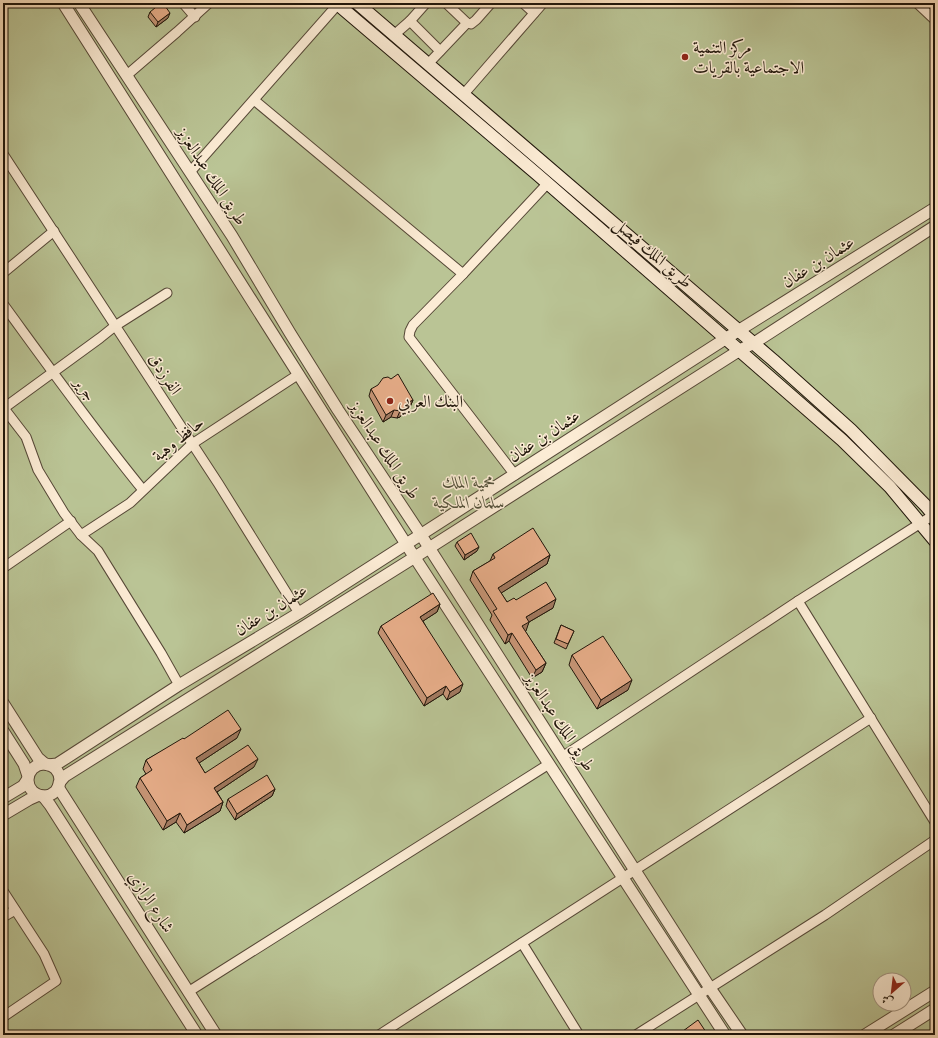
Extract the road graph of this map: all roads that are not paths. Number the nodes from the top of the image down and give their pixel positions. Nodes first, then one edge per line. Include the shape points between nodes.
1 (63, 3) edge
2 (79, 3) edge
3 (183, 3) edge
4 (209, 3) edge
5 (357, 3) edge
6 (426, 3) edge
7 (446, 3) edge
8 (490, 3) edge
9 (523, 3) edge
10 (543, 3) edge
11 (917, 3) edge
12 (338, 4) edge
13 (534, 13) junction
14 (194, 17) junction
15 (935, 20) edge
16 (410, 21) junction
17 (467, 23) junction
18 (394, 35) junction
19 (440, 52) junction
20 (428, 64) junction
21 (126, 75) junction
22 (463, 95) junction
23 (254, 100) junction
24 (3, 154) edge
25 (190, 172) junction
26 (548, 184) junction
27 (935, 208) edge
28 (935, 226) edge
29 (54, 231) junction
30 (3, 272) edge
31 (463, 274) junction
32 (167, 293) dead end
33 (3, 304) edge
34 (115, 326) junction
35 (739, 331) junction
36 (725, 339) junction
37 (754, 343) junction
38 (740, 350) junction
39 (53, 373) junction
40 (299, 374) junction
41 (4, 407) edge
42 (192, 444) junction
43 (515, 474) junction
44 (143, 490) junction
45 (934, 515) edge
46 (71, 521) junction
47 (921, 523) junction
48 (81, 535) junction
49 (421, 535) junction
50 (935, 541) edge
51 (406, 544) junction
52 (429, 548) junction
53 (415, 557) junction
54 (3, 568) edge
55 (798, 601) junction
56 (299, 613) junction
57 (179, 685) junction
58 (3, 703) edge
59 (871, 718) junction
60 (3, 731) edge
61 (562, 757) junction
62 (47, 764) junction
63 (549, 764) junction
64 (28, 778) junction
65 (59, 785) junction
66 (41, 796) junction
67 (3, 798) edge
68 (3, 815) edge
69 (935, 822) edge
70 (935, 840) edge
71 (634, 871) junction
72 (624, 878) junction
73 (3, 891) edge
74 (14, 910) junction
75 (3, 917) edge
76 (522, 943) junction
77 (710, 988) junction
78 (935, 991) edge
79 (188, 992) junction
80 (699, 995) junction
81 (935, 1009) edge
82 (3, 1017) edge
83 (197, 1035) edge
84 (216, 1035) edge
85 (379, 1035) edge
86 (579, 1035) edge
87 (636, 1035) edge
88 (725, 1035) edge
89 (742, 1035) edge
90 (865, 1035) edge
91 (894, 1035) edge

1 - 40 street, طريق الملك عبدالعزيز
2 - 21 street, طريق الملك عبدالعزيز
3 - 14 street
4 - 14 street
5 - 18 main road, طريق الملك فيصل
6 - 16 street
7 - 17 street
8 - 17 street via 473,23
9 - 13 street
10 - 13 street
11 - 15 street
12 - 23 street
12 - 26 main road, طريق الملك فيصل
13 - 22 street
14 - 21 street
16 - 18 street
16 - 19 street
17 - 19 street
18 - 20 main road, طريق الملك فيصل
19 - 20 street
20 - 22 main road, طريق الملك فيصل
21 - 25 street, طريق الملك عبدالعزيز
22 - 35 main road, طريق الملك فيصل
23 - 25 street
23 - 31 street
24 - 29 street, الفرزدق
25 - 49 street, طريق الملك عبدالعزيز via 338,410
26 - 31 street
26 - 36 main road, طريق الملك فيصل
27 - 35 street, عثمان بن عفان
28 - 37 street, عثمان بن عفان
29 - 30 street
29 - 34 street, الفرزدق
31 - 43 street via 413,325 410,337
32 - 34 street
33 - 39 street, جرير
34 - 39 street
34 - 42 street, الفرزدق
35 - 36 street, عثمان بن عفان
35 - 37 main road, طريق الملك فيصل
36 - 38 main road, طريق الملك فيصل
36 - 43 street, عثمان بن عفان
37 - 38 street, عثمان بن عفان
37 - 45 main road, طريق الملك فيصل via 851,430
38 - 47 main road, طريق الملك فيصل via 842,440 890,487
38 - 52 street, عثمان بن عفان
39 - 41 street
39 - 44 street, جرير
40 - 42 street, حافظ وهبة
40 - 51 street, طريق الملك عبدالعزيز
41 - 46 street via 26,438 38,470
42 - 44 street, حافظ وهبة
42 - 56 street, الفرزدق
43 - 49 street, عثمان بن عفان
44 - 48 street, حافظ وهبة via 130,503
45 - 47 street
46 - 48 street
46 - 54 street
47 - 50 main road, طريق الملك فيصل
47 - 55 street
48 - 57 street via 98,551
49 - 51 street, عثمان بن عفان
49 - 52 street, طريق الملك عبدالعزيز
51 - 53 street, طريق الملك عبدالعزيز
51 - 56 street, عثمان بن عفان
52 - 53 street, عثمان بن عفان
52 - 61 street, طريق الملك عبدالعزيز
53 - 63 street, طريق الملك عبدالعزيز
53 - 65 street, عثمان بن عفان via 65,776
55 - 59 street
55 - 61 street
56 - 57 street, عثمان بن عفان
57 - 62 street, عثمان بن عفان via 56,764
58 - 62 street via 38,758
59 - 69 street
59 - 71 street
60 - 64 street via 24,764
61 - 71 street, طريق الملك عبدالعزيز
62 - 64 street via 33,768
62 - 65 street via 59,775
63 - 72 street, طريق الملك عبدالعزيز
63 - 79 street
64 - 66 street via 32,791
64 - 67 street via 22,786
65 - 66 street via 54,792
65 - 79 street, شارع الرازي
66 - 68 street via 30,799
66 - 83 street, شارع الرازي via 50,805
70 - 77 street via 826,915
71 - 72 street
71 - 77 street, طريق الملك عبدالعزيز
72 - 76 street
72 - 80 street, طريق الملك عبدالعزيز
73 - 74 street
74 - 75 street
74 - 82 street via 44,954 56,981
76 - 85 street
76 - 86 street
77 - 80 street
77 - 89 street, طريق الملك عبدالعزيز
78 - 90 street
79 - 84 street, شارع الرازي
80 - 87 street
80 - 88 street, طريق الملك عبدالعزيز
81 - 91 street

